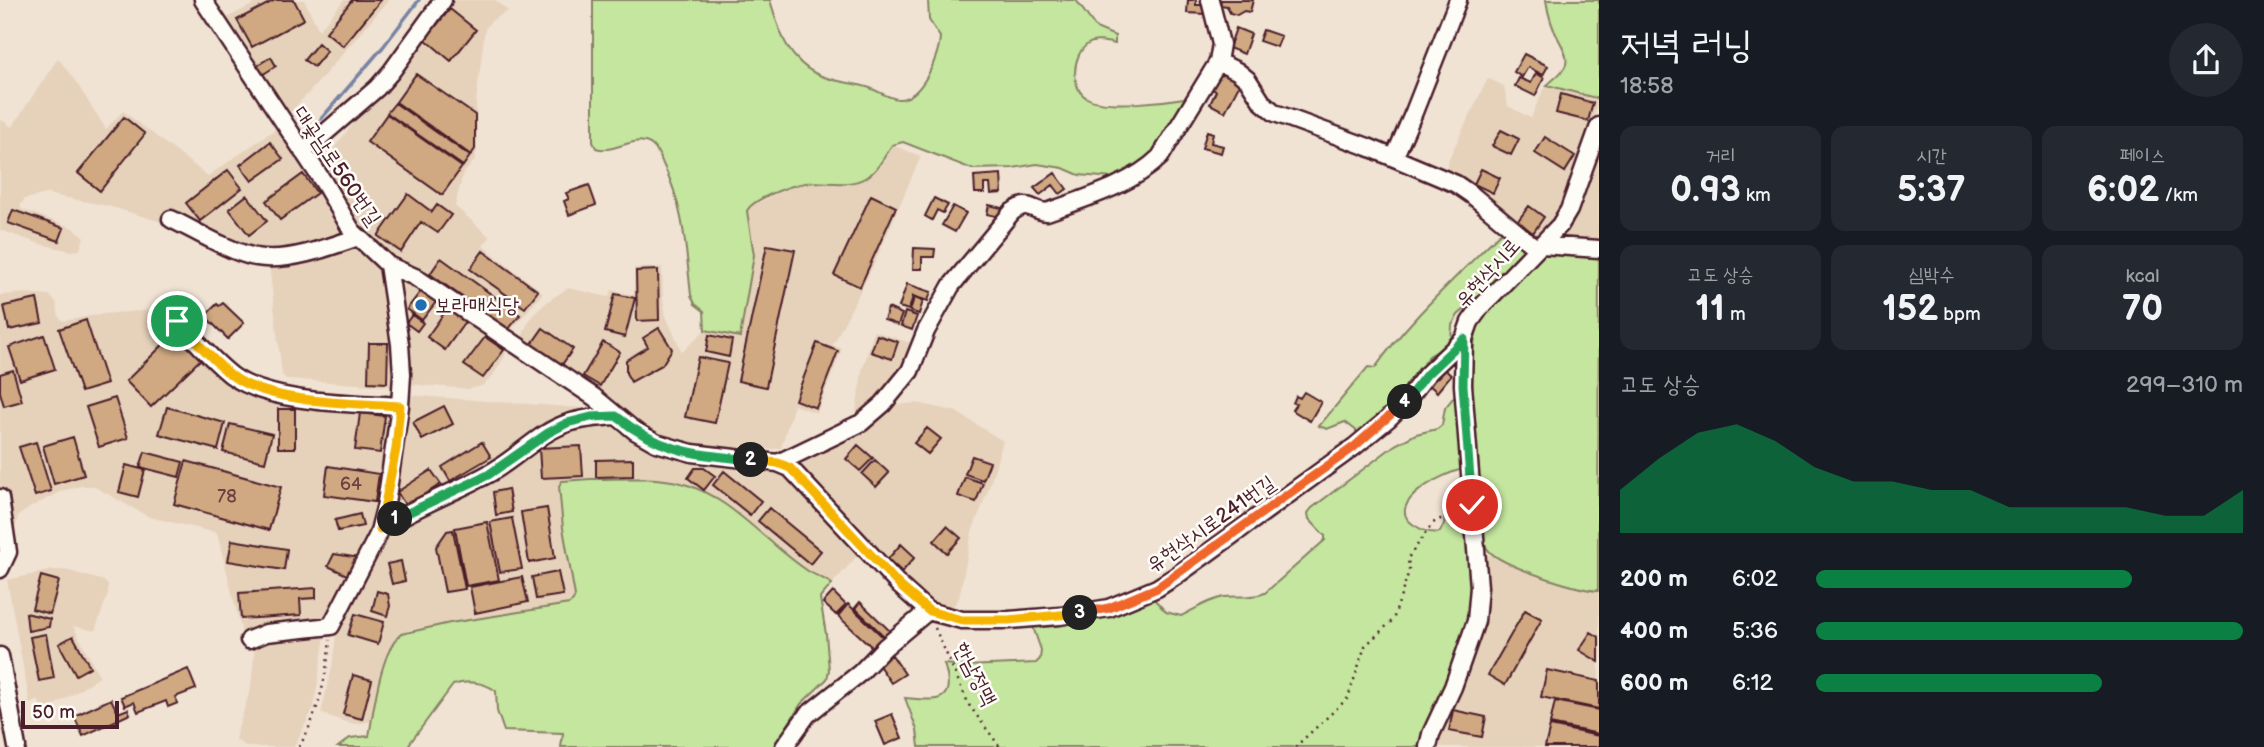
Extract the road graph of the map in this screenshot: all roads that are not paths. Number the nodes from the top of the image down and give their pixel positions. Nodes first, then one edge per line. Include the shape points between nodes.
1 (203, 0) edge
2 (443, 0) edge
3 (1210, 0) edge
4 (1458, 0) edge
5 (1218, 62) junction
6 (1599, 126) edge
7 (303, 152) junction
8 (1394, 158) junction
9 (171, 219) dead end
10 (358, 237) junction
11 (1540, 247) junction
12 (1599, 249) edge
13 (388, 265) junction
14 (177, 321) dead end
15 (1464, 339) junction
16 (400, 406) junction
17 (616, 416) junction
18 (778, 463) junction
19 (0, 498) edge
20 (380, 529) junction
21 (0, 569) edge
22 (929, 611) junction
23 (249, 639) dead end
24 (0, 656) edge
25 (17, 747) edge
26 (784, 747) edge
27 (1428, 747) edge

1 - 7 street, 대곶남로560번길
2 - 7 street via 391,72
3 - 5 street via 1221,44
4 - 8 street
5 - 8 street via 1248,80 1275,113
5 - 18 street via 1170,144 1149,168 1047,212 1027,205 1018,207 951,286 910,371 883,404 861,423
6 - 11 street, 유현삭시로 via 1569,210
7 - 10 street, 대곶남로560번길
8 - 11 street via 1456,184
9 - 10 street via 259,258 303,253
10 - 13 street, 대곶남로560번길
11 - 12 street
11 - 15 street, 유현삭시로 via 1480,308
13 - 16 street via 400,344
13 - 17 street via 415,277
14 - 16 street via 231,375 263,391
15 - 22 street, 유현삭시로241번길 via 1388,419 1354,447 1157,588 1109,608 1060,616 962,620
15 - 27 street, 유현삭시로 via 1463,385 1479,587 1476,621
16 - 20 street
17 - 18 street via 656,443 691,453
17 - 20 street via 567,423 488,475
18 - 22 street, 유현삭시로241번길 via 790,468
19 - 21 street via 8,552
20 - 23 street via 331,626
22 - 26 street via 813,709
24 - 25 street

